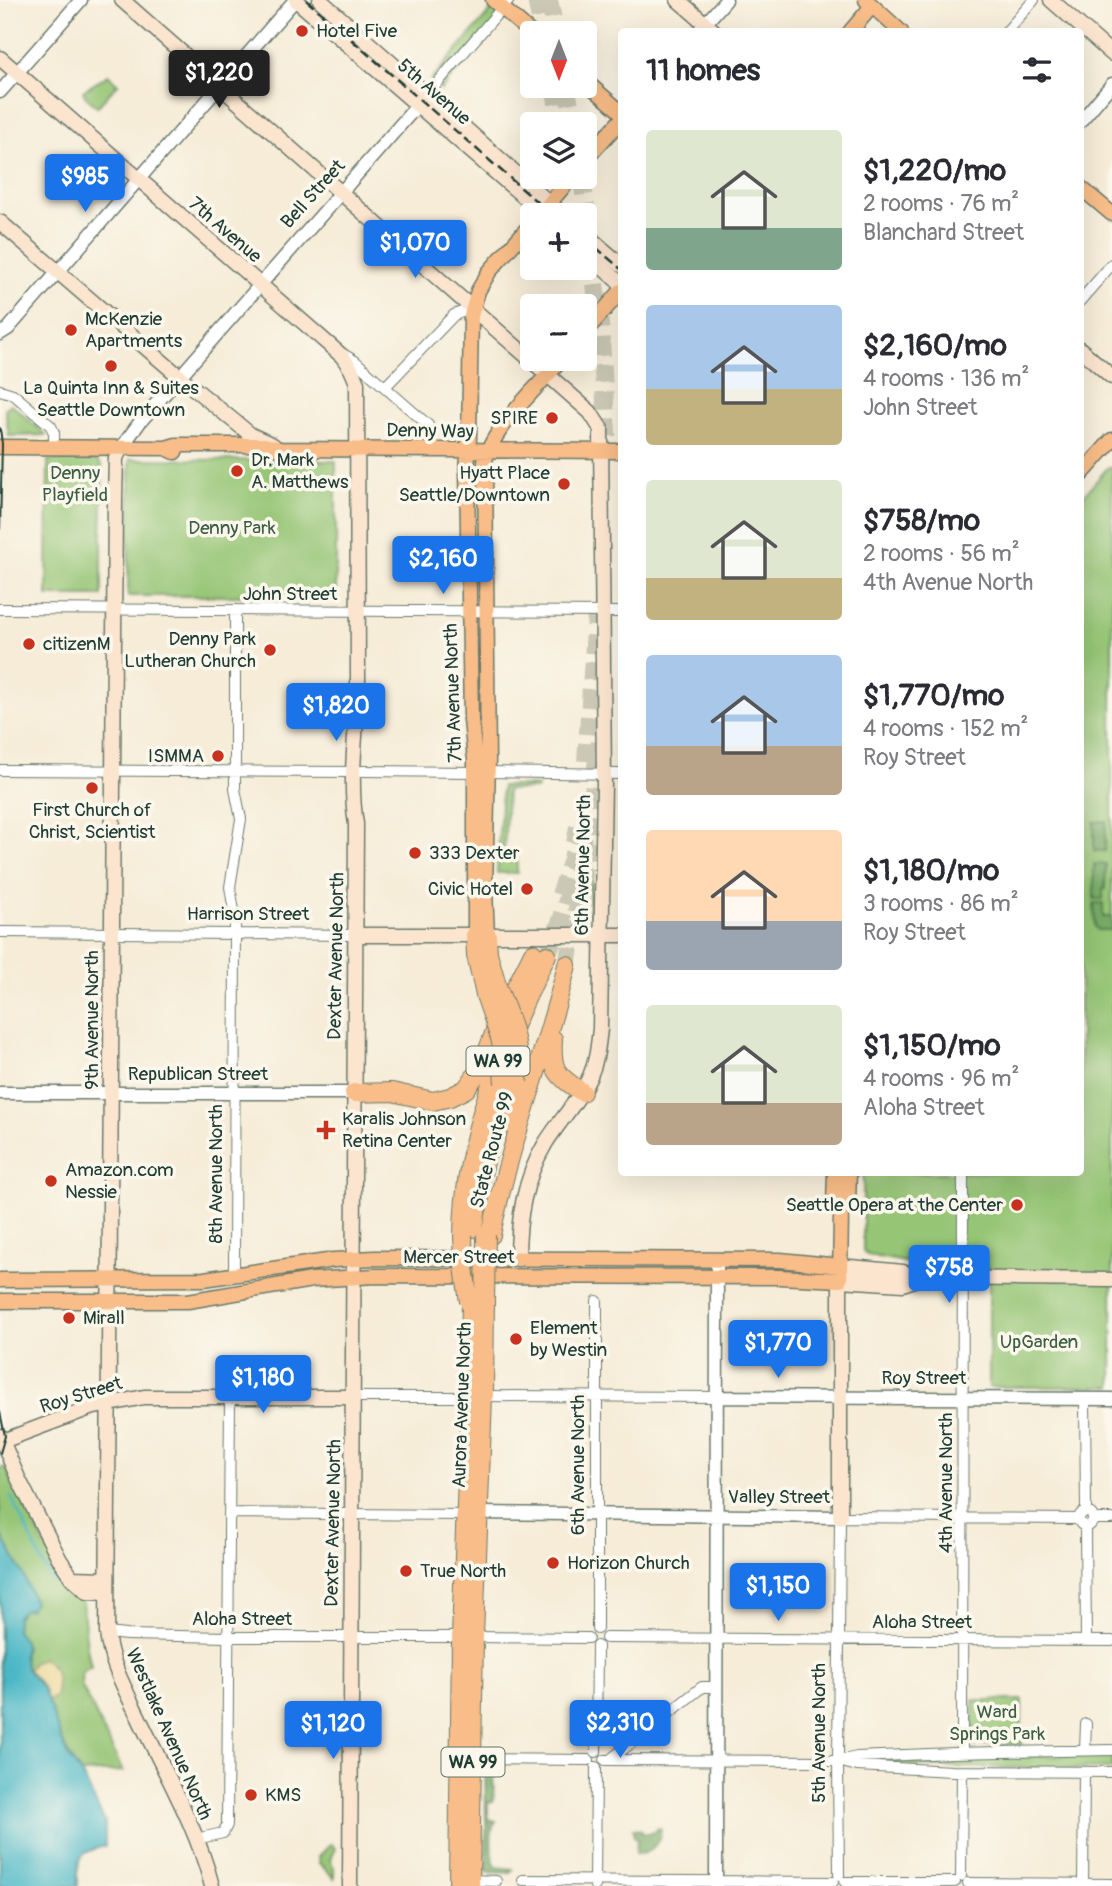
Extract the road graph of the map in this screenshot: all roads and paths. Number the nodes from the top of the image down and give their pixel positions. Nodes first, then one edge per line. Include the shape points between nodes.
1 (81, 0) edge
2 (122, 0) edge
3 (295, 0) edge
4 (320, 0) edge
5 (678, 0) edge
6 (726, 0) edge
7 (1034, 0) edge
8 (1051, 0) edge
9 (872, 2) edge
10 (501, 3) edge
11 (520, 22) edge
12 (705, 28) edge
13 (707, 28) edge
14 (853, 28) edge
15 (897, 28) edge
16 (1010, 28) edge
17 (1083, 28) edge
18 (1084, 29) edge
19 (1112, 54) edge
20 (0, 58) edge
21 (17, 73) junction
22 (1112, 84) edge
23 (219, 86) junction
24 (597, 91) edge
25 (0, 92) edge
26 (422, 99) junction
27 (618, 109) edge
28 (1084, 117) edge
29 (618, 123) edge
30 (597, 147) edge
31 (138, 179) junction
32 (562, 189) edge
33 (1084, 190) edge
34 (341, 192) junction
35 (531, 203) edge
36 (551, 203) edge
37 (1112, 214) edge
38 (0, 222) edge
39 (520, 238) edge
40 (597, 244) edge
41 (618, 262) edge
42 (597, 263) edge
43 (1112, 264) edge
44 (57, 271) junction
45 (618, 281) edge
46 (260, 286) junction
47 (618, 295) edge
48 (1084, 296) edge
49 (473, 308) junction
50 (597, 319) edge
51 (0, 334) edge
52 (336, 351) junction
53 (1084, 352) edge
54 (552, 371) edge
55 (548, 375) junction
56 (180, 377) junction
57 (1112, 377) edge
58 (385, 387) junction
59 (0, 390) edge
60 (236, 423) junction
61 (428, 425) dead end
62 (1112, 440) edge
63 (242, 445) junction
64 (0, 447) edge
65 (54, 447) junction
66 (121, 448) junction
67 (166, 448) junction
68 (280, 449) junction
69 (358, 449) junction
70 (469, 450) junction
71 (487, 450) junction
72 (602, 451) junction
73 (618, 451) edge
74 (1084, 454) edge
75 (1106, 454) edge
76 (1084, 473) edge
77 (0, 609) edge
78 (114, 610) junction
79 (235, 611) junction
80 (486, 611) junction
81 (358, 612) junction
82 (469, 612) junction
83 (603, 612) junction
84 (618, 612) edge
85 (0, 770) edge
86 (113, 770) junction
87 (358, 771) junction
88 (235, 772) junction
89 (482, 772) junction
90 (603, 773) junction
91 (618, 774) edge
92 (0, 932) edge
93 (112, 933) junction
94 (234, 933) junction
95 (355, 935) junction
96 (481, 935) junction
97 (601, 935) junction
98 (618, 935) edge
99 (567, 965) tunnel mouth
100 (555, 1010) junction
101 (582, 1092) junction
102 (0, 1093) edge
103 (111, 1093) junction
104 (233, 1093) junction
105 (354, 1093) junction
106 (835, 1176) edge
107 (849, 1176) edge
108 (963, 1176) edge
109 (841, 1212) junction
110 (479, 1235) junction
111 (355, 1259) junction
112 (518, 1259) junction
113 (718, 1260) junction
114 (486, 1267) joint
115 (840, 1273) junction
116 (234, 1276) junction
117 (355, 1276) junction
118 (717, 1276) junction
119 (660, 1277) junction
120 (963, 1279) junction
121 (0, 1280) edge
122 (1112, 1280) edge
123 (110, 1281) junction
124 (0, 1301) edge
125 (597, 1301) dead end
126 (109, 1302) junction
127 (474, 1305) junction
128 (477, 1396) junction
129 (597, 1396) junction
130 (717, 1396) junction
131 (230, 1397) junction
132 (354, 1397) junction
133 (840, 1397) junction
134 (964, 1398) junction
135 (1085, 1398) junction
136 (1112, 1399) edge
137 (108, 1402) junction
138 (1, 1440) edge
139 (229, 1513) junction
140 (352, 1514) junction
141 (472, 1514) junction
142 (598, 1515) junction
143 (717, 1516) junction
144 (840, 1517) junction
145 (963, 1518) junction
146 (1086, 1519) junction
147 (1112, 1520) edge
148 (107, 1586) junction
149 (597, 1629) junction
150 (107, 1633) junction
151 (229, 1637) junction
152 (351, 1637) junction
153 (468, 1637) junction
154 (588, 1638) junction
155 (606, 1638) junction
156 (717, 1638) junction
157 (839, 1639) junction
158 (962, 1640) junction
159 (1086, 1640) junction
160 (1112, 1641) edge
161 (597, 1646) junction
162 (717, 1687) junction
163 (1086, 1724) dead end
164 (1085, 1750) junction
165 (1112, 1751) edge
166 (962, 1753) junction
167 (473, 1759) junction
168 (599, 1760) junction
169 (838, 1760) junction
170 (717, 1761) junction
171 (962, 1772) junction
172 (1084, 1772) junction
173 (1112, 1772) edge
174 (196, 1839) junction
175 (523, 1880) dead end
176 (496, 1881) dead end
177 (839, 1882) edge
178 (595, 1883) edge
179 (962, 1883) edge
180 (466, 1884) edge
181 (716, 1884) edge
182 (1112, 1884) edge
183 (1083, 1885) edge
184 (212, 1886) edge
185 (350, 1886) edge

1 - 21 street
2 - 23 main road, 6th Avenue North
3 - 23 street
3 - 26 main road, 5th Avenue
4 - 26 main road, 5th Avenue
5 - 12 main road
6 - 13 street
7 - 16 street
8 - 17 main road
9 - 14 main road
9 - 15 main road
10 - 11 main road
10 - 26 street, Bell Street
18 - 19 main road
20 - 21 main road, 7th Avenue
21 - 25 street
21 - 31 main road, 7th Avenue
22 - 28 street
23 - 31 street
23 - 34 main road, 6th Avenue North
24 - 27 main road
26 - 34 street, Bell Street
26 - 35 main road, 5th Avenue
29 - 30 main road
31 - 44 street
31 - 46 main road, 7th Avenue
32 - 36 main road, 7th Avenue North
33 - 37 main road
34 - 46 street, Bell Street
34 - 49 main road, 6th Avenue North
38 - 44 main road
39 - 49 main road, 7th Avenue North via 489,272
40 - 41 main road
42 - 45 main road
43 - 48 street
44 - 51 street
44 - 56 main road
46 - 52 main road, 7th Avenue
46 - 56 street, Bell Street
47 - 50 main road
49 - 55 main road, 6th Avenue North
49 - 58 street via 454,315
49 - 70 main road, 7th Avenue North
52 - 58 street, 7th Avenue
52 - 69 main road, Dexter Avenue North via 357,383
53 - 57 main road
54 - 55 main road
55 - 71 main road
55 - 72 main road, 6th Avenue North via 595,418
56 - 60 main road
56 - 66 street, Bell Street
58 - 61 street, 7th Avenue
59 - 65 street via 13,394 51,426
60 - 63 main road
60 - 68 main road
62 - 75 main road
63 - 67 main road, Denny Way via 176,444
63 - 68 main road, Denny Way
64 - 65 main road, Denny Way
65 - 66 main road, Denny Way
66 - 67 main road, Denny Way
66 - 78 main road, 9th Avenue North via 116,460
67 - 68 main road, Denny Way via 265,454
68 - 69 main road, Denny Way
69 - 70 main road, Denny Way
69 - 81 main road, Dexter Avenue North
70 - 71 main road, Denny Way
70 - 82 main road, 7th Avenue North
71 - 72 main road, Denny Way
71 - 80 main road, 7th Avenue North
72 - 73 main road, Denny Way
72 - 83 main road, 6th Avenue North
74 - 75 main road
75 - 76 main road
77 - 78 street, John Street
78 - 79 street, John Street
78 - 86 main road, 9th Avenue North
79 - 81 street, John Street
79 - 88 street, 8th Avenue North
80 - 82 street, John Street
80 - 83 street, John Street
80 - 89 main road, 7th Avenue North
81 - 82 street, John Street
81 - 87 main road, Dexter Avenue North via 358,720 363,734
82 - 89 main road, 7th Avenue North via 471,720
83 - 84 street, John Street
83 - 90 main road, 6th Avenue North
85 - 86 street
86 - 88 street
86 - 93 main road, 9th Avenue North
87 - 88 street
87 - 89 street
87 - 95 main road, Dexter Avenue North via 362,809 356,824
88 - 94 street, 8th Avenue North via 241,819 230,887
89 - 90 street
89 - 96 main road, 7th Avenue North
90 - 91 street
90 - 97 main road, 6th Avenue North
92 - 93 street, Harrison Street
93 - 94 street, Harrison Street
93 - 103 main road, 9th Avenue North
94 - 95 street, Harrison Street
94 - 104 street, 8th Avenue North
95 - 96 main road, Harrison Street
95 - 105 main road, Dexter Avenue North
96 - 97 main road, Harrison Street
96 - 110 highway, Aurora Avenue North, bridge via 476,954 491,992 511,1082 481,1179
97 - 98 main road, Harrison Street
97 - 101 main road, 6th Avenue North via 600,1029 594,1065
99 - 100 highway, State Route 99 / WA 99
100 - 101 highway via 554,1067 561,1078
100 - 110 highway, State Route 99 / WA 99 via 506,1168
101 - 112 main road, 6th Avenue North via 548,1139 532,1171 520,1218
102 - 103 street, Republican Street
103 - 104 street, Republican Street
103 - 123 main road, 9th Avenue North
104 - 105 street, Republican Street
104 - 116 street, 8th Avenue North
105 - 110 highway, State Route 99 / WA 99 via 392,1092 433,1101 466,1089 481,1068 498,1023 540,954 482,1105 469,1163
105 - 111 main road, Dexter Avenue North
106 - 109 main road, 5th Avenue North via 834,1203
107 - 109 main road, 5th Avenue North via 848,1203
108 - 120 street, 4th Avenue North
109 - 115 main road, 5th Avenue North
110 - 114 highway, State Route 99 / WA 99, bridge
110 - 127 highway, Aurora Avenue North, bridge
111 - 112 main road, Mercer Street
111 - 116 main road, Mercer Street
111 - 117 main road, Dexter Avenue North
112 - 113 main road, Mercer Street
112 - 119 main road via 522,1265 597,1266
113 - 115 main road, Mercer Street via 780,1260
113 - 118 street
114 - 127 highway, Aurora Avenue North / WA 99, bridge
115 - 118 main road, Mercer Street
115 - 120 main road, Mercer Street via 903,1272 919,1278
115 - 133 main road, 5th Avenue North
116 - 123 main road, Mercer Street
117 - 119 main road, Mercer Street
117 - 126 main road, Mercer Street via 202,1300
117 - 132 main road, Dexter Avenue North
118 - 119 main road, Mercer Street
118 - 130 street
120 - 122 main road, Mercer Street
120 - 134 street, 4th Avenue North
121 - 123 main road, Mercer Street
123 - 126 main road, 9th Avenue North
124 - 126 main road, Mercer Street
125 - 129 street, 6th Avenue North
126 - 137 main road, 9th Avenue North
127 - 128 highway, Aurora Avenue North / WA 99
128 - 129 street, Roy Street
128 - 132 street, Roy Street
128 - 141 highway, Aurora Avenue North / WA 99
129 - 130 street, Roy Street
129 - 142 street, 6th Avenue North
130 - 133 street, Roy Street
130 - 143 street
131 - 132 main road, Roy Street
131 - 137 main road, Roy Street via 144,1396
131 - 139 street
132 - 140 main road, Dexter Avenue North
133 - 134 street, Roy Street
133 - 144 main road, 5th Avenue North
134 - 135 street, Roy Street
134 - 145 street, 4th Avenue North
135 - 136 street, Roy Street
135 - 146 street
137 - 138 main road, Roy Street
137 - 148 main road, 9th Avenue North
138 - 148 main road via 72,1578
139 - 140 street, Valley Street
139 - 151 street
140 - 141 street, Valley Street
140 - 152 main road, Dexter Avenue North
141 - 142 street, Valley Street
141 - 153 highway, Aurora Avenue North / WA 99
142 - 143 street, Valley Street
142 - 149 street, 6th Avenue North
143 - 144 street, Valley Street
143 - 156 street
144 - 145 street, Valley Street
144 - 157 street, 5th Avenue North
145 - 146 street, Valley Street
145 - 158 street, 4th Avenue North
146 - 147 street, Valley Street
146 - 159 street
148 - 150 main road, Westlake Avenue North
149 - 154 street
149 - 155 street
150 - 151 street, Aloha Street
150 - 174 main road, Westlake Avenue North via 120,1678
151 - 152 street, Aloha Street
151 - 174 street via 227,1825 223,1833
152 - 153 street, Aloha Street
152 - 185 main road, Dexter Avenue North
153 - 154 street, Aloha Street
153 - 167 highway, Aurora Avenue North / WA 99
153 - 180 highway, Aurora Avenue North / WA 99
154 - 161 street
155 - 156 street, Aloha Street
155 - 161 street
156 - 157 street, Aloha Street
156 - 162 street
157 - 158 street, Aloha Street
157 - 169 street, 5th Avenue North
158 - 159 street, Aloha Street
158 - 166 street, 4th Avenue North
159 - 160 street, Aloha Street
161 - 168 street
162 - 168 street via 702,1687
162 - 170 street
163 - 164 street
164 - 165 street
164 - 166 street
166 - 169 street
167 - 168 street
167 - 180 highway, Aurora Avenue North / WA 99
168 - 170 street
168 - 178 street
169 - 170 street
169 - 171 street via 857,1766
169 - 177 street, 5th Avenue North
170 - 181 street
171 - 172 street
171 - 179 street
172 - 173 street
172 - 183 street
174 - 184 main road, Westlake Avenue North
175 - 178 street
176 - 180 street
177 - 179 street
177 - 181 street
178 - 181 street
179 - 183 street
182 - 183 street

